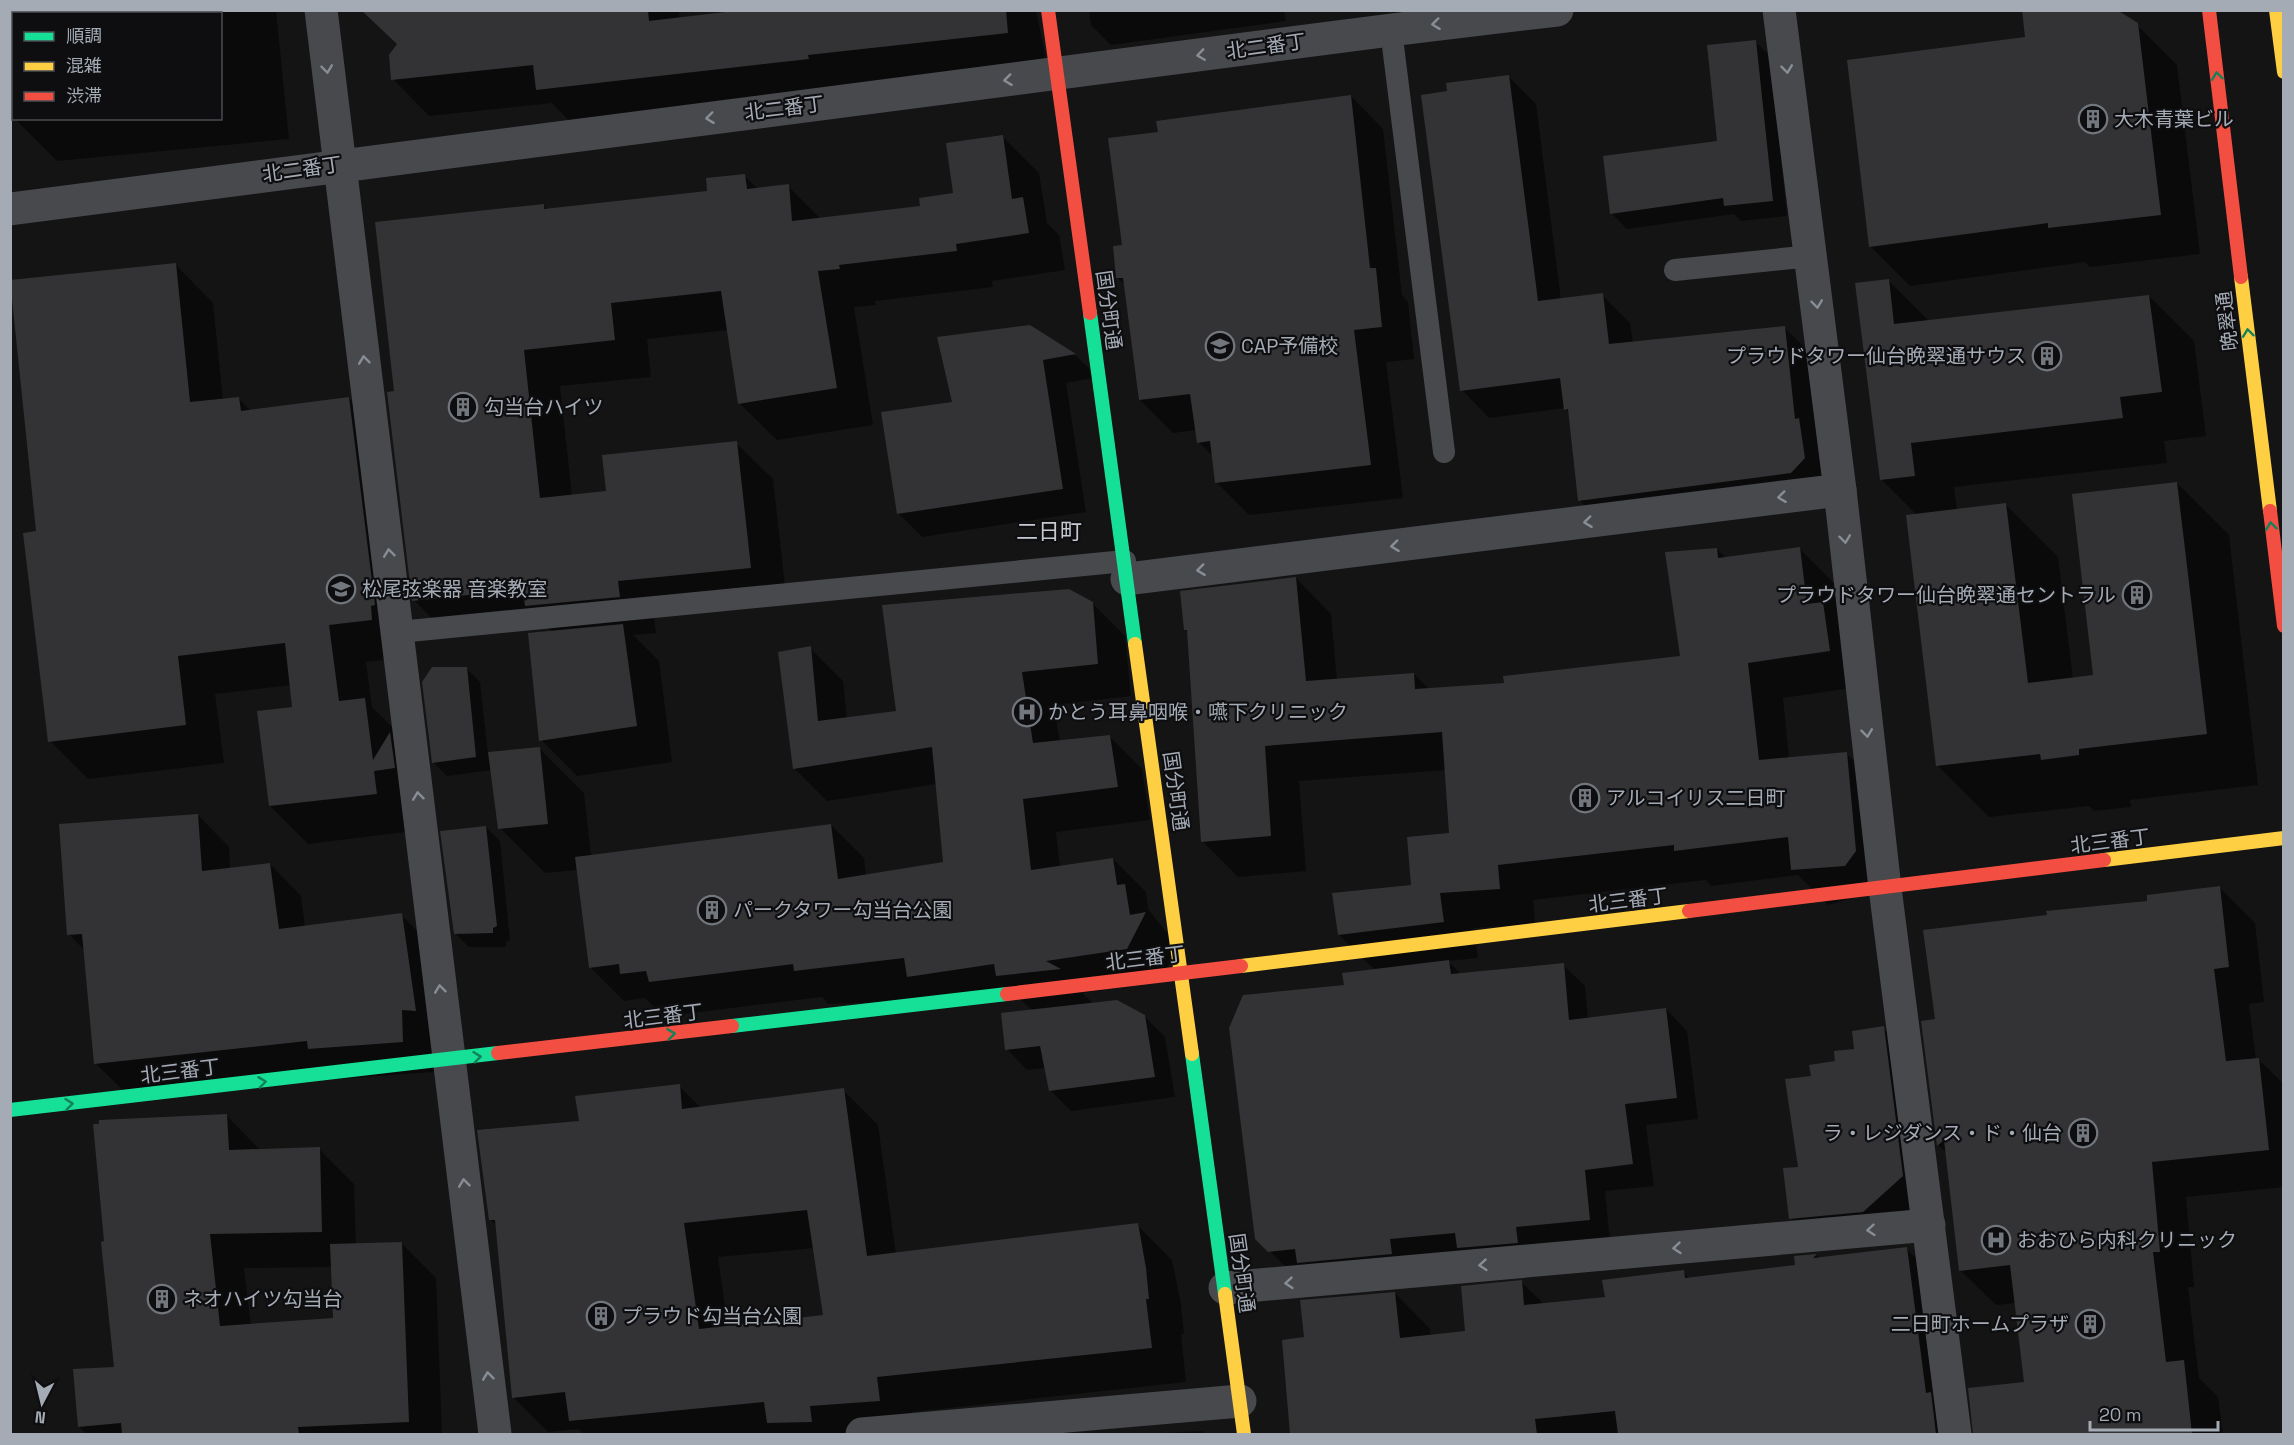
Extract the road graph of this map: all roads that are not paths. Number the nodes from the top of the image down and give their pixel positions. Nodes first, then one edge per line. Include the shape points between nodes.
1 (321, 10) edge
2 (1048, 10) edge
3 (1557, 10) edge
4 (1779, 10) edge
5 (2209, 10) edge
6 (2276, 10) edge
7 (1391, 30) junction
8 (2283, 72) edge
9 (1057, 74) junction
10 (339, 164) junction
11 (10, 208) edge
12 (1811, 256) junction
13 (1675, 270) dead end
14 (1444, 452) dead end
15 (1840, 490) junction
16 (1126, 570) junction
17 (2283, 626) edge
18 (399, 632) junction
19 (2283, 837) edge
20 (1885, 888) junction
21 (1182, 973) junction
22 (449, 1060) junction
23 (10, 1110) edge
24 (1929, 1225) junction
25 (1225, 1288) junction
26 (1240, 1401) junction
27 (495, 1434) edge
28 (862, 1434) edge
29 (1244, 1434) edge
30 (1955, 1434) edge

1 -> 10 street
2 - 9 street, 国分町通
3 -> 7 street, 北二番丁
4 -> 12 street
17 -> 5 street, 晩翠通
6 - 8 street
7 -> 9 street, 北二番丁
7 - 14 lane
9 -> 10 street, 北二番丁
9 - 16 street, 国分町通
10 - 11 street, 北二番丁
18 -> 10 street
12 - 13 lane
12 -> 15 street
15 -> 16 street
15 -> 20 street
16 - 18 lane
16 - 21 street, 国分町通
22 -> 18 street
19 - 20 street, 北三番丁
20 - 21 street, 北三番丁
20 - 24 street
22 -> 21 street, 北三番丁
21 - 25 street, 国分町通
23 -> 22 street, 北三番丁
27 -> 22 street
24 -> 25 street
24 - 30 street
25 - 26 street, 国分町通
26 - 28 street
26 - 29 street, 国分町通

